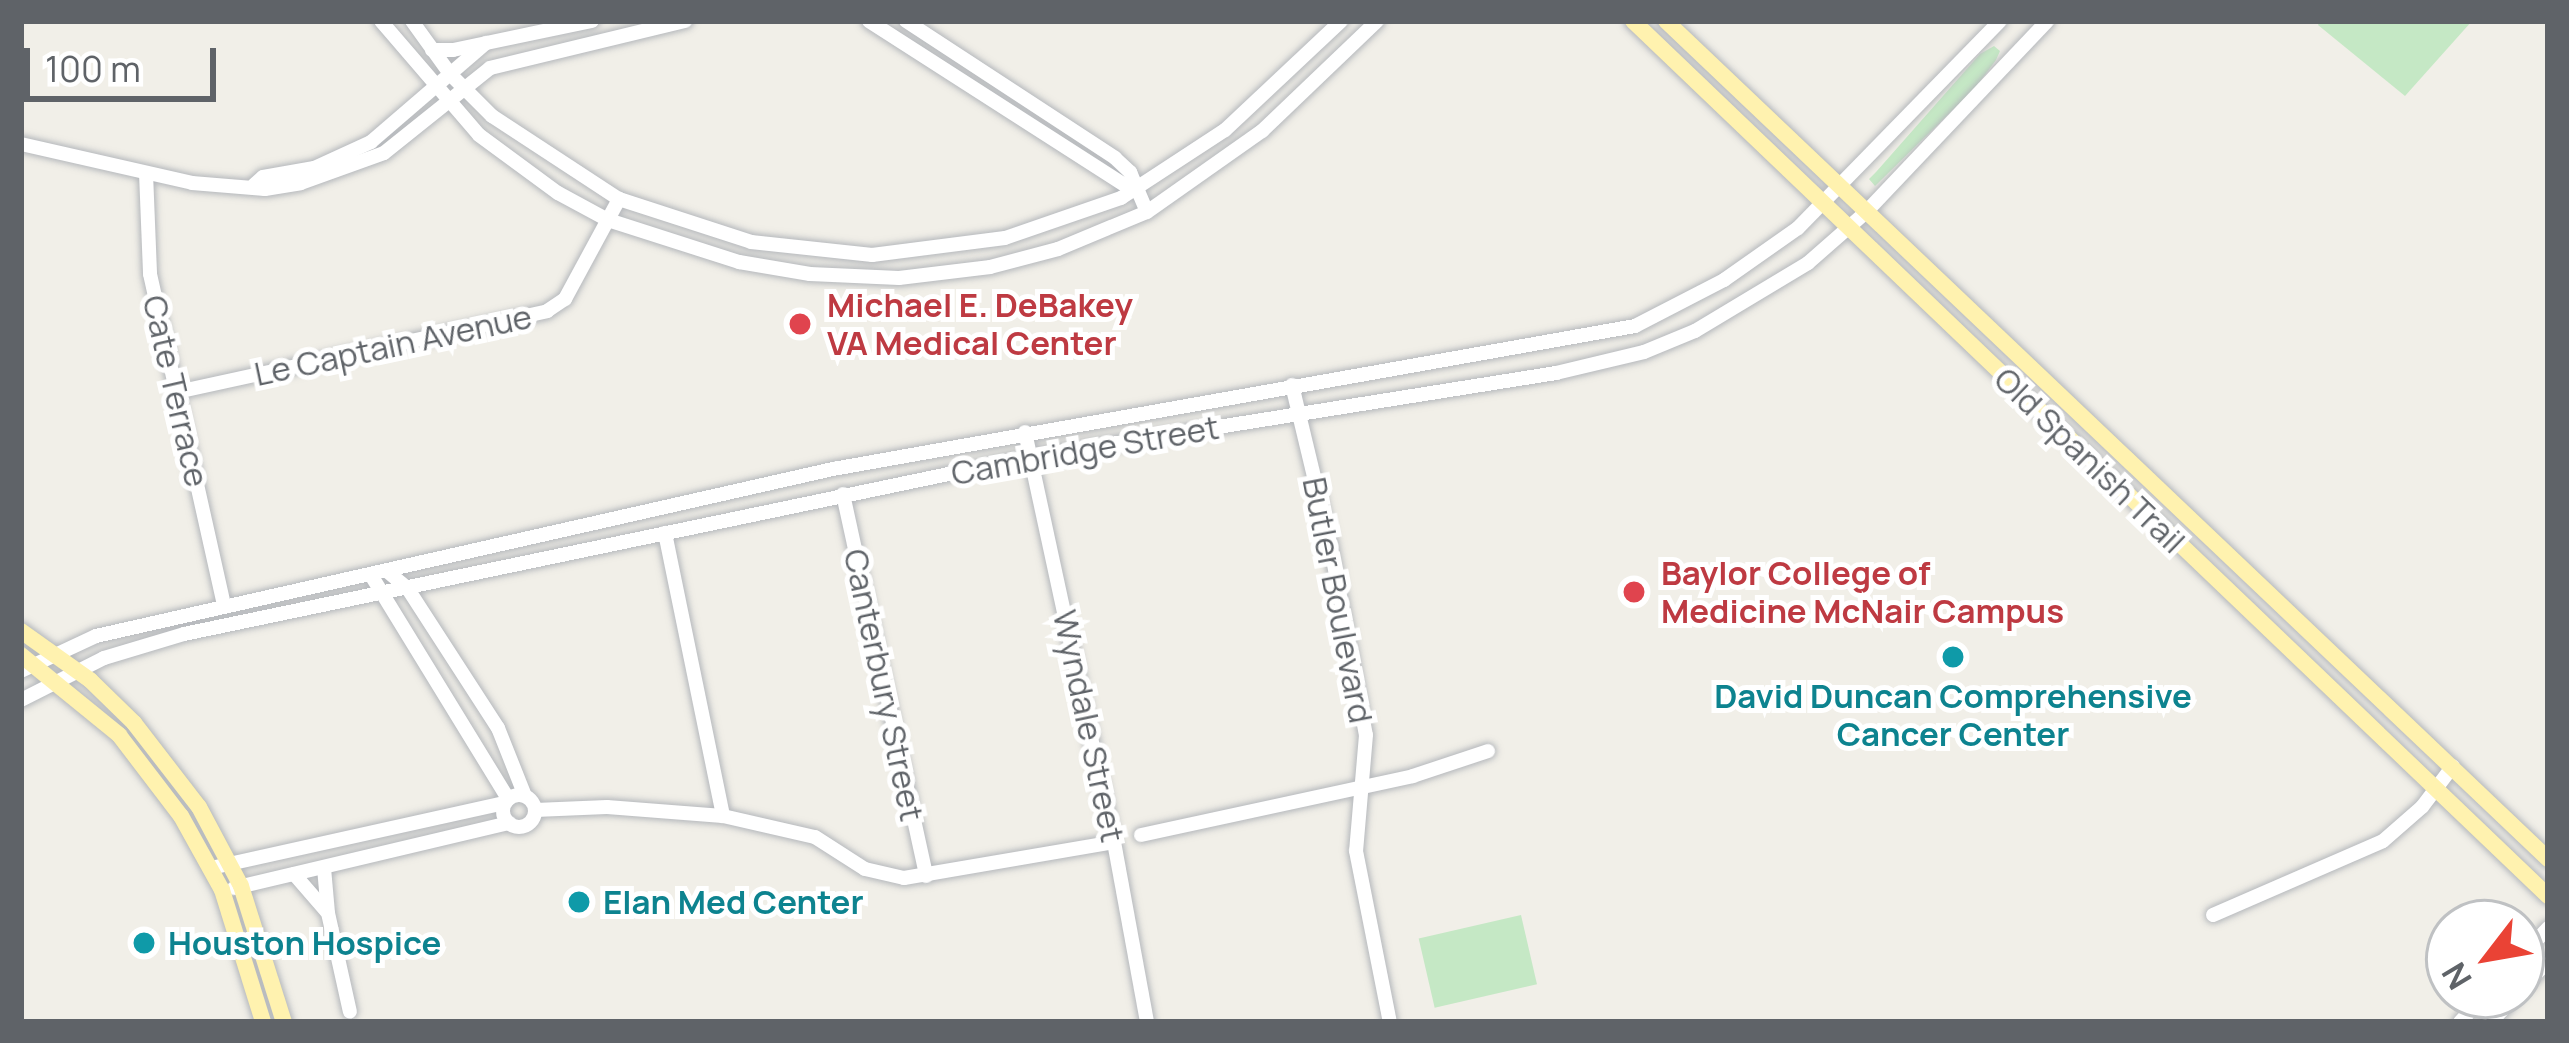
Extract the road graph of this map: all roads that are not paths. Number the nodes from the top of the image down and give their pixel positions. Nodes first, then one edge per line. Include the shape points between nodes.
1 (381, 21) edge
2 (412, 21) edge
3 (592, 21) edge
4 (685, 21) edge
5 (869, 21) edge
6 (906, 21) edge
7 (1341, 21) edge
8 (1377, 21) edge
9 (1633, 21) edge
10 (1666, 21) edge
11 (2000, 21) edge
12 (2048, 21) edge
13 (661, 23) edge
14 (486, 43) junction
15 (1688, 43) junction
16 (432, 50) junction
17 (1672, 60) junction
18 (451, 75) junction
19 (436, 88) junction
20 (464, 90) junction
21 (449, 103) junction
22 (21, 144) edge
23 (1086, 161) junction
24 (146, 173) junction
25 (254, 185) junction
26 (1841, 189) junction
27 (1134, 191) junction
28 (619, 199) junction
29 (1101, 205) junction
30 (1823, 206) junction
31 (1147, 212) junction
32 (1866, 212) junction
33 (608, 220) junction
34 (1847, 229) junction
35 (1635, 326) junction
36 (1644, 352) junction
37 (1292, 386) junction
38 (176, 392) junction
39 (2079, 411) junction
40 (1300, 414) junction
41 (2062, 431) junction
42 (1025, 432) junction
43 (1030, 457) junction
44 (843, 494) junction
45 (665, 533) junction
46 (388, 572) junction
47 (371, 575) junction
48 (409, 589) junction
49 (380, 596) junction
50 (224, 606) junction
51 (21, 631) edge
52 (53, 654) junction
53 (25, 663) edge
54 (77, 670) junction
55 (57, 681) junction
56 (21, 700) edge
57 (1488, 751) dead end
58 (2453, 766) junction
59 (2434, 787) junction
60 (1358, 788) junction
61 (525, 796) junction
62 (507, 801) junction
63 (535, 811) junction
64 (723, 816) junction
65 (508, 823) junction
66 (1141, 835) dead end
67 (1114, 842) junction
68 (2548, 859) edge
69 (230, 862) junction
70 (211, 868) junction
71 (324, 868) junction
72 (294, 874) junction
73 (926, 876) junction
74 (241, 886) junction
75 (222, 890) junction
76 (2548, 896) edge
77 (328, 913) junction
78 (2213, 915) dead end
79 (350, 1012) dead end
80 (263, 1022) edge
81 (284, 1022) edge
82 (1147, 1022) edge
83 (1390, 1022) edge

1 - 19 street
2 - 16 street
3 - 14 street
4 - 13 street
5 - 23 street
6 - 27 street via 1115,158 1130,172
7 - 27 street via 1225,130
8 - 31 street via 1262,131
9 - 17 main road, Old Spanish Trail
10 - 15 main road, Old Spanish Trail
11 - 26 street, Cambridge Street
12 - 32 street, Cambridge Street
13 - 20 street via 501,64
14 - 16 street
14 - 18 street
15 - 17 main road
15 - 26 main road, Old Spanish Trail
16 - 18 street
17 - 30 main road, Old Spanish Trail
18 - 19 street
18 - 20 street
19 - 21 street
19 - 25 street via 371,142
20 - 21 street
20 - 28 street
21 - 25 street via 359,166 301,183
21 - 33 street via 491,145
22 - 24 street
23 - 27 street
23 - 29 street via 1106,179
24 - 25 street
24 - 38 street, Cate Terrace via 150,274
26 - 30 street, Cambridge Street
26 - 32 main road, Old Spanish Trail
27 - 29 street
27 - 31 street
28 - 29 street via 752,242 872,255 993,240
28 - 33 street, Le Captain Avenue
30 - 34 main road, Old Spanish Trail
30 - 35 street, Cambridge Street via 1740,270
31 - 33 street via 1058,249 899,278 740,262
32 - 34 street, Cambridge Street
32 - 39 main road, Old Spanish Trail
33 - 38 street, Le Captain Avenue via 565,299 547,311
34 - 36 street, Cambridge Street via 1743,305
34 - 41 main road, Old Spanish Trail
35 - 36 street
35 - 37 street, Cambridge Street
36 - 40 street, Cambridge Street via 1556,374
37 - 40 street, Butler Boulevard
37 - 42 street, Cambridge Street
38 - 50 street, Cate Terrace
39 - 41 main road
39 - 58 main road, Old Spanish Trail
40 - 43 street, Cambridge Street
40 - 60 street, Butler Boulevard via 1366,734
41 - 59 main road, Old Spanish Trail
42 - 43 street, Wyndale Street
42 - 46 street, Cambridge Street
43 - 44 street, Cambridge Street
43 - 67 street, Wyndale Street
44 - 45 street, Cambridge Street
44 - 73 street, Canterbury Street
45 - 48 street, Cambridge Street
45 - 64 street
46 - 47 street, Cambridge Street
46 - 48 street
47 - 49 street
47 - 50 street, Cambridge Street
48 - 49 street, Cambridge Street
48 - 61 street via 498,728
49 - 54 street, Cambridge Street via 184,634
49 - 62 street via 446,691
50 - 52 street, Cambridge Street
51 - 52 main road
52 - 53 street, Cambridge Street
52 - 54 main road
53 - 55 main road
54 - 55 street, Cambridge Street
54 - 69 main road via 171,766
55 - 56 street, Cambridge Street
55 - 70 main road via 153,776
57 - 60 street
58 - 59 street
58 - 68 main road, Old Spanish Trail
59 - 76 main road, Old Spanish Trail
59 - 78 street via 2379,843
60 - 66 street
60 - 83 street, Butler Boulevard via 1356,851
61 - 62 street
61 - 63 street
62 - 65 street
62 - 69 street
63 - 64 street
63 - 65 street via 523,826
64 - 73 street via 814,837 885,875
65 - 71 street
67 - 73 street
67 - 82 street, Wyndale Street
69 - 70 street
69 - 74 main road
70 - 75 main road
71 - 72 street
71 - 77 street
72 - 74 street
72 - 77 street
74 - 75 street
74 - 81 main road
75 - 80 main road
77 - 79 street

